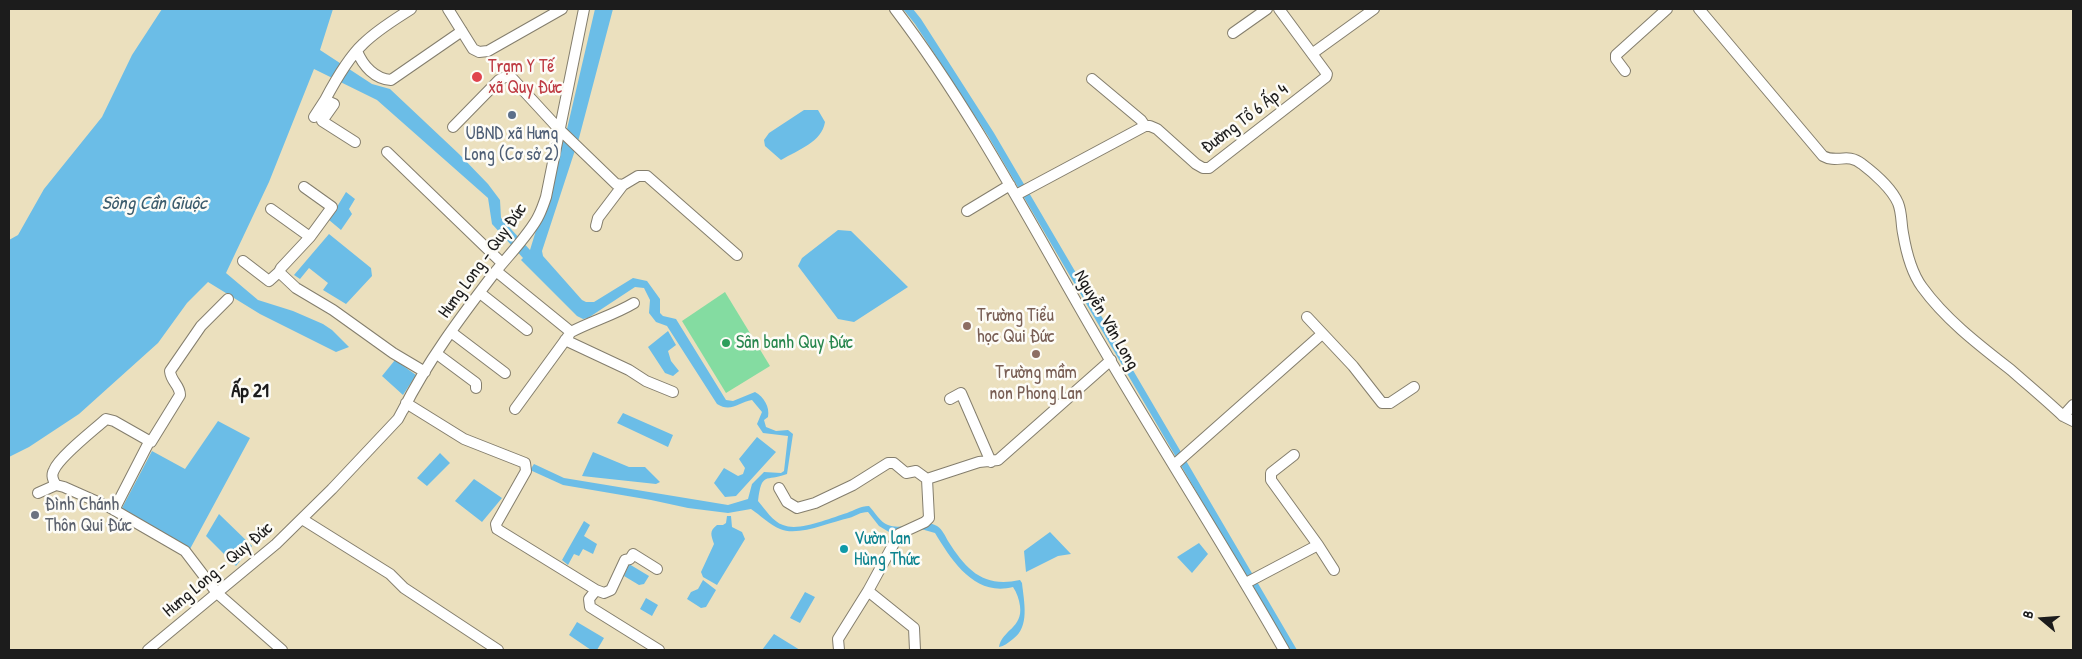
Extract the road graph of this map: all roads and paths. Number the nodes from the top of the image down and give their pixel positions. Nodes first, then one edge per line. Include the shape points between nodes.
1 (410, 9) edge
2 (448, 9) edge
3 (562, 9) edge
4 (584, 9) edge
5 (896, 9) edge
6 (1267, 9) edge
7 (1279, 9) edge
8 (1374, 9) edge
9 (1667, 9) edge
10 (1699, 9) edge
11 (462, 32) junction
12 (1233, 33) dead end
13 (357, 51) junction
14 (1313, 53) junction
15 (1626, 71) dead end
16 (1092, 79) dead end
17 (325, 100) junction
18 (314, 117) dead end
19 (1145, 126) junction
20 (453, 128) dead end
21 (558, 128) junction
22 (354, 142) dead end
23 (387, 152) dead end
24 (1010, 184) junction
25 (623, 185) junction
26 (304, 187) dead end
27 (1016, 195) junction
28 (271, 209) dead end
29 (967, 211) dead end
30 (596, 226) dead end
31 (310, 237) junction
32 (737, 255) dead end
33 (243, 261) dead end
34 (499, 267) junction
35 (279, 272) junction
36 (480, 293) junction
37 (228, 299) dead end
38 (634, 303) dead end
39 (1307, 317) dead end
40 (527, 330) dead end
41 (451, 332) junction
42 (1322, 334) junction
43 (568, 336) junction
44 (437, 354) junction
45 (1110, 360) junction
46 (425, 372) junction
47 (505, 373) dead end
48 (1414, 387) dead end
49 (476, 388) dead end
50 (673, 392) dead end
51 (950, 399) dead end
52 (2073, 405) edge
53 (404, 406) junction
54 (515, 409) dead end
55 (2063, 416) junction
56 (2073, 422) edge
57 (149, 442) junction
58 (1294, 455) dead end
59 (991, 462) junction
60 (1174, 465) junction
61 (927, 480) junction
62 (56, 485) junction
63 (779, 488) dead end
64 (38, 493) dead end
65 (114, 510) junction
66 (302, 518) junction
67 (1318, 545) junction
68 (658, 568) dead end
69 (1334, 570) dead end
70 (1246, 583) junction
71 (596, 590) junction
72 (868, 591) junction
73 (217, 593) junction
74 (148, 650) edge
75 (282, 650) edge
76 (498, 650) edge
77 (659, 650) edge
78 (839, 650) edge
79 (915, 650) edge
80 (1284, 650) edge

1 - 13 street via 384,26
2 - 11 street
3 - 11 street via 488,51 473,49
4 - 21 street, Hưng Long - Quy Đức
5 - 24 street, Nguyễn Văn Long via 927,51
6 - 12 street
7 - 14 street
8 - 14 street
9 - 15 street via 1617,54 1616,59
10 - 55 street via 1823,156 1836,160 1852,158 1888,189 1902,214 1903,234 1914,273 1922,287 1961,330
11 - 13 street via 391,80 381,78 367,68
13 - 17 street
14 - 19 street, Đường Tổ 6 Ấp 4 via 1326,74 1324,81 1209,168 1196,164 1157,129
16 - 19 street
17 - 18 street
17 - 22 street via 334,104 322,121
19 - 27 street
20 - 21 street via 505,77 511,77
21 - 25 street via 616,184
21 - 34 street, Hưng Long - Quy Đức via 546,197 539,215
23 - 34 street
24 - 27 street, Nguyễn Văn Long
24 - 29 street
25 - 30 street via 598,218
25 - 32 street via 638,176 647,176
26 - 31 street via 332,207
27 - 45 street, Nguyễn Văn Long
28 - 31 street
31 - 35 street
33 - 35 street via 269,281
34 - 36 street, Hưng Long - Quy Đức
34 - 43 street
35 - 46 street via 296,288
36 - 40 street
36 - 41 street, Hưng Long - Quy Đức
37 - 57 street via 200,326 170,371 180,395 152,442
38 - 43 street via 588,323
39 - 42 street
41 - 44 street, Hưng Long - Quy Đức
41 - 47 street
42 - 48 street via 1354,366 1382,403 1390,403
42 - 60 street
43 - 50 street via 646,381
43 - 54 street
44 - 46 street, Hưng Long - Quy Đức
44 - 49 street via 476,383
45 - 59 street via 998,460
45 - 60 street, Nguyễn Văn Long
46 - 53 street, Hưng Long - Quy Đức
51 - 59 street via 961,393
52 - 55 street
53 - 66 street, Hưng Long - Quy Đức via 398,419
53 - 71 street via 464,439 525,463 526,471 496,524 497,529
55 - 56 street
57 - 62 street via 106,419 54,470
57 - 65 street
58 - 67 street via 1270,478
59 - 61 street via 979,462
60 - 70 street, Nguyễn Văn Long
61 - 63 street via 916,471 906,473 894,463 888,463 852,485 797,508 787,502
61 - 72 street via 930,516 923,523 899,534
62 - 64 street
62 - 65 street
65 - 73 street via 185,551
66 - 73 street, Hưng Long - Quy Đức
66 - 76 street via 390,574 404,588
67 - 69 street
67 - 70 street
68 - 71 street via 633,554 630,560 625,560 611,590 604,593
70 - 80 street, Nguyễn Văn Long
71 - 77 street via 589,599 590,607
72 - 78 street via 838,639
72 - 79 street via 914,628
73 - 74 street, Hưng Long - Quy Đức
73 - 75 street

